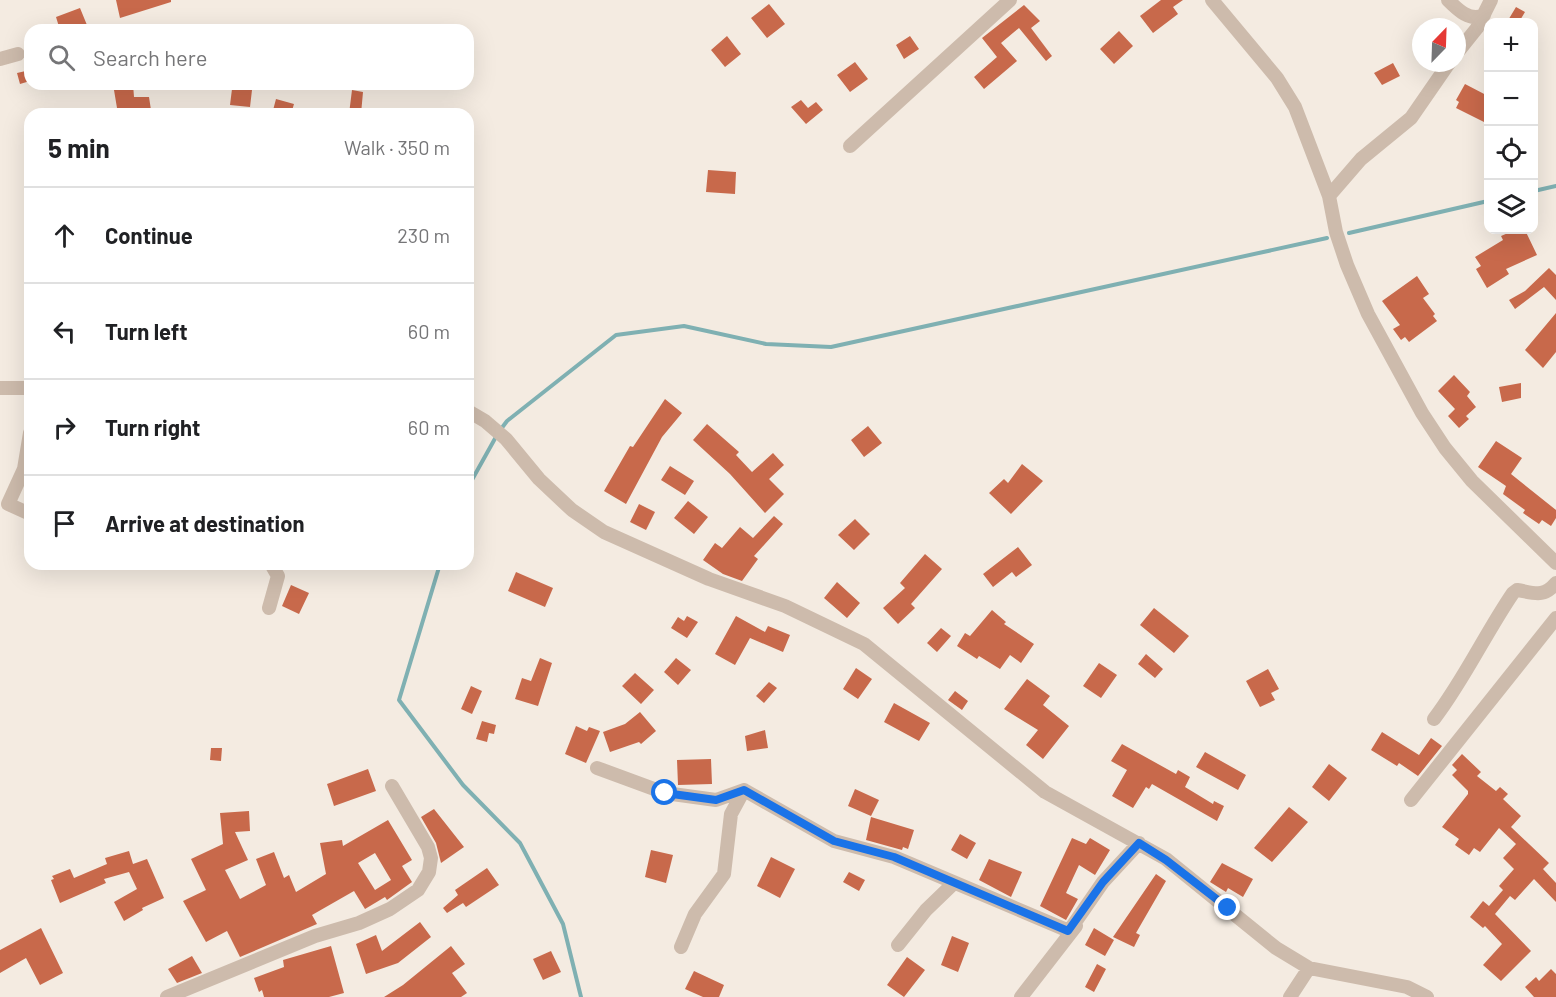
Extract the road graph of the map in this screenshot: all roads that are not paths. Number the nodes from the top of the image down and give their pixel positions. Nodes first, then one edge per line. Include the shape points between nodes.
1 (1010, 0) edge
2 (1212, 0) edge
3 (1448, 0) edge
4 (1491, 0) edge
5 (1484, 15) junction
6 (1466, 40) edge
7 (18, 54) dead end
8 (0, 59) edge
9 (1443, 72) edge
10 (850, 146) dead end
11 (1329, 196) junction
12 (0, 388) edge
13 (24, 388) edge
14 (474, 415) edge
15 (24, 469) edge
16 (24, 511) edge
17 (1556, 563) edge
18 (275, 570) edge
19 (1556, 583) edge
20 (269, 608) dead end
21 (1556, 618) edge
22 (1434, 719) dead end
23 (597, 768) dead end
24 (392, 786) dead end
25 (744, 790) junction
26 (1411, 800) dead end
27 (1139, 843) junction
28 (953, 884) junction
29 (898, 945) dead end
30 (681, 947) dead end
31 (1309, 968) junction
32 (167, 997) edge
33 (1021, 997) edge
34 (1290, 997) edge
35 (1427, 997) edge

1 - 10 street
2 - 11 street via 1277,78 1295,107
3 - 5 street via 1466,15
4 - 5 street
5 - 6 street
7 - 8 street
9 - 11 street via 1411,118 1361,159
11 - 17 street via 1335,232 1364,304 1422,413 1473,481
12 - 13 street
14 - 27 street via 504,437 572,510 604,532 709,579 806,615 864,644 1045,792
15 - 16 street via 8,504
18 - 20 street via 278,576
19 - 22 street via 1544,594 1517,590 1513,593 1453,695
21 - 26 street
23 - 25 street via 665,793 716,800
24 - 32 street via 431,858 429,872 418,890 390,909 358,923 315,936
25 - 28 street via 834,841 894,857
25 - 30 street via 731,814 724,874 695,914
27 - 28 street via 1103,882 1068,931
27 - 31 street via 1276,948
27 - 33 street
28 - 29 street
31 - 34 street
31 - 35 street via 1407,987

